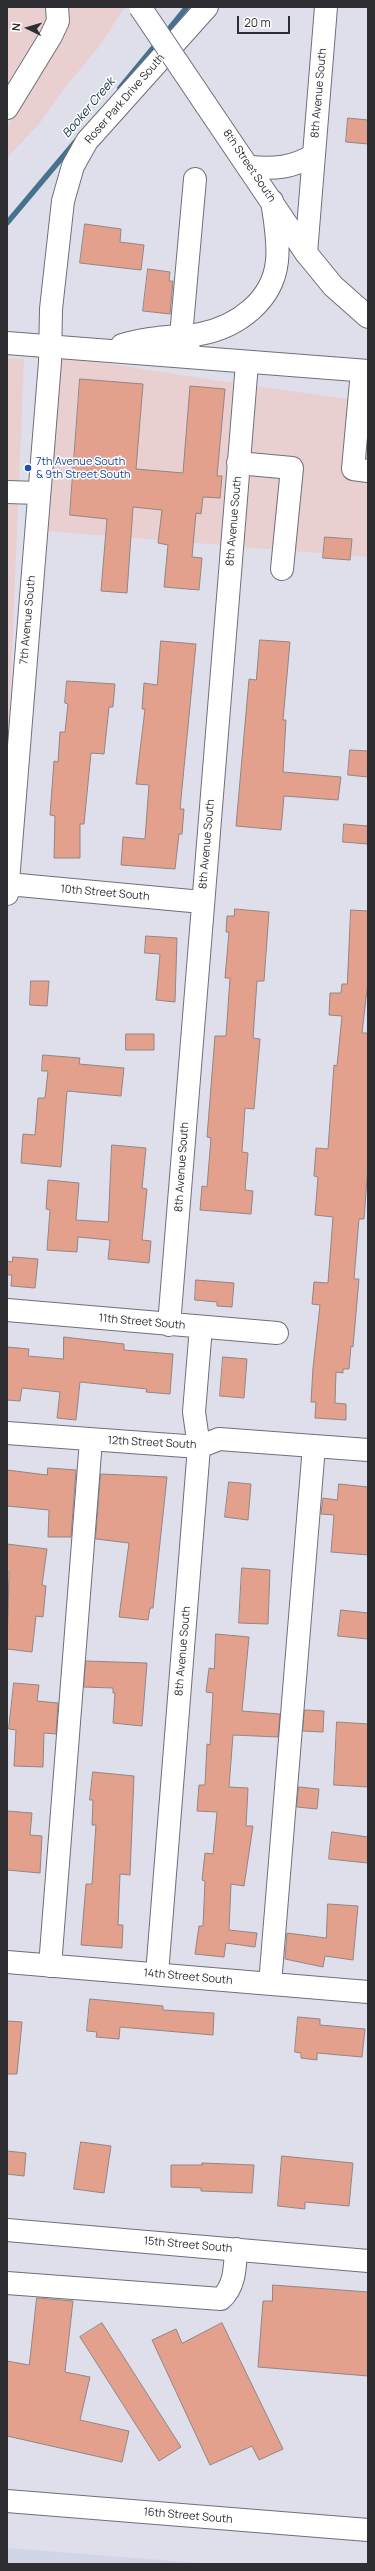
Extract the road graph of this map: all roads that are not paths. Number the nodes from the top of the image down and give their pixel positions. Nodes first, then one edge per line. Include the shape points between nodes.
1 (57, 7) edge
2 (140, 7) edge
3 (207, 7) edge
4 (326, 7) edge
5 (7, 108) edge
6 (314, 155) junction
7 (250, 167) junction
8 (194, 179) dead end
9 (272, 201) junction
10 (306, 253) junction
11 (368, 317) edge
12 (181, 336) junction
13 (7, 343) edge
14 (51, 346) junction
15 (75, 348) junction
16 (194, 358) junction
17 (246, 363) junction
18 (365, 371) edge
19 (238, 463) junction
20 (368, 471) edge
21 (7, 492) edge
22 (39, 493) junction
23 (282, 569) dead end
24 (15, 679) edge
25 (7, 889) edge
26 (202, 902) junction
27 (7, 1310) edge
28 (169, 1324) junction
29 (201, 1327) junction
30 (277, 1333) dead end
31 (7, 1434) edge
32 (90, 1440) junction
33 (314, 1446) junction
34 (199, 1447) junction
35 (368, 1450) edge
36 (7, 1962) edge
37 (50, 1966) junction
38 (157, 1974) junction
39 (270, 1984) junction
40 (368, 1992) edge
41 (7, 2230) edge
42 (236, 2249) junction
43 (368, 2261) edge
44 (7, 2283) edge
45 (7, 2501) edge
46 (368, 2530) edge

1 - 5 street via 58,21 51,36
2 - 7 street, 8th Street South, bridge
3 - 14 street, Roser Park Drive South via 87,141 73,166 63,201 51,308
4 - 6 street, 8th Avenue South
6 - 7 street via 296,165 284,168
6 - 10 street, 8th Avenue South
7 - 9 street, 8th Street South
8 - 12 street
9 - 10 street, 8th Street South
9 - 12 street via 278,237 277,263 262,299 237,321 220,329
10 - 11 street, 8th Street South via 333,286
12 - 15 street via 122,345
12 - 16 street
13 - 14 street
14 - 15 street
14 - 22 street, 7th Avenue South
15 - 16 street
16 - 17 street
17 - 18 street
17 - 19 street, 8th Avenue South
18 - 20 street via 353,469
19 - 23 street via 292,468
19 - 26 street, 8th Avenue South
21 - 22 street
22 - 24 street, 7th Avenue South
24 - 25 street, 7th Avenue South
25 - 26 street, 10th Street South
26 - 28 street, 8th Avenue South
27 - 28 street, 11th Street South
28 - 29 street, 11th Street South
29 - 30 street, 11th Street South
29 - 34 street, 8th Avenue South via 194,1412
31 - 32 street, 12th Street South
32 - 34 street, 12th Street South
32 - 37 street
33 - 34 street, 12th Street South via 219,1439
33 - 35 street, 12th Street South
33 - 39 street
34 - 38 street, 8th Avenue South
36 - 37 street, 14th Street South
37 - 38 street, 14th Street South
38 - 39 street, 14th Street South
39 - 40 street, 14th Street South
41 - 42 street, 15th Street South
42 - 43 street, 15th Street South
42 - 44 street via 229,2292 221,2299
45 - 46 street, 16th Street South

